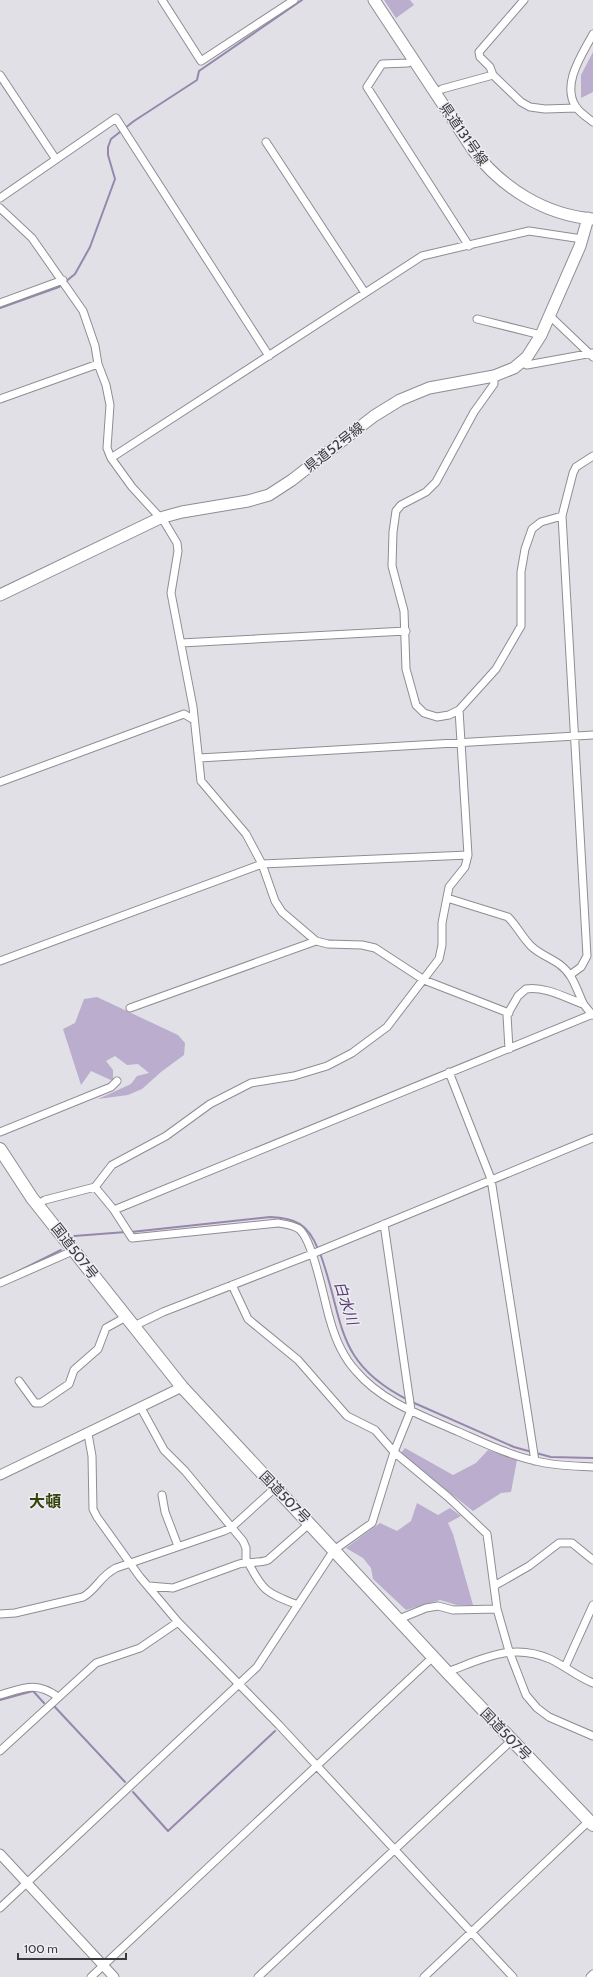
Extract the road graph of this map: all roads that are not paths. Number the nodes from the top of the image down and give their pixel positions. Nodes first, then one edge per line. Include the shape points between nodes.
1 (162, 0) edge
2 (294, 0) edge
3 (374, 0) edge
4 (524, 0) edge
5 (593, 34) edge
6 (413, 60) junction
7 (493, 74) junction
8 (0, 75) edge
9 (435, 92) junction
10 (577, 108) junction
11 (593, 122) edge
12 (266, 142) dead end
13 (55, 158) junction
14 (0, 198) edge
15 (0, 208) edge
16 (590, 218) edge
17 (582, 238) junction
18 (469, 246) junction
19 (63, 280) junction
20 (365, 293) junction
21 (0, 303) edge
22 (549, 315) junction
23 (477, 319) dead end
24 (541, 335) junction
25 (592, 355) edge
26 (269, 356) junction
27 (522, 363) junction
28 (98, 364) junction
29 (494, 376) junction
30 (0, 399) edge
31 (593, 456) edge
32 (111, 458) junction
33 (562, 516) junction
34 (160, 518) junction
35 (0, 595) edge
36 (406, 631) junction
37 (182, 643) junction
38 (459, 710) junction
39 (194, 720) junction
40 (593, 735) edge
41 (575, 736) junction
42 (461, 742) junction
43 (199, 758) junction
44 (1, 780) edge
45 (468, 855) junction
46 (262, 864) junction
47 (447, 898) junction
48 (316, 941) junction
49 (0, 961) edge
50 (570, 975) junction
51 (424, 980) junction
52 (583, 1004) junction
53 (130, 1008) dead end
54 (509, 1012) junction
55 (593, 1014) edge
56 (509, 1049) junction
57 (450, 1072) junction
58 (117, 1080) dead end
59 (0, 1132) edge
60 (593, 1138) edge
61 (0, 1149) edge
62 (491, 1179) junction
63 (95, 1187) junction
64 (38, 1204) junction
65 (114, 1210) junction
66 (384, 1224) junction
67 (75, 1250) junction
68 (312, 1254) junction
69 (0, 1283) edge
70 (232, 1285) junction
71 (126, 1316) junction
72 (134, 1326) junction
73 (19, 1381) dead end
74 (182, 1387) junction
75 (141, 1408) junction
76 (411, 1410) junction
77 (88, 1434) junction
78 (394, 1452) junction
79 (535, 1461) junction
80 (593, 1467) edge
81 (0, 1475) edge
82 (275, 1488) junction
83 (162, 1495) dead end
84 (310, 1523) junction
85 (232, 1527) junction
86 (178, 1546) junction
87 (334, 1550) junction
88 (593, 1560) edge
89 (129, 1562) junction
90 (247, 1562) junction
91 (149, 1586) junction
92 (494, 1586) junction
93 (593, 1604) edge
94 (298, 1605) junction
95 (497, 1609) junction
96 (0, 1614) edge
97 (399, 1619) junction
98 (178, 1622) junction
99 (508, 1651) junction
100 (434, 1656) junction
101 (565, 1667) junction
102 (447, 1672) junction
103 (593, 1683) edge
104 (238, 1685) junction
105 (0, 1695) edge
106 (58, 1697) junction
107 (593, 1736) edge
108 (512, 1740) junction
109 (0, 1751) edge
110 (316, 1766) junction
111 (591, 1823) edge
112 (393, 1850) junction
113 (0, 1854) edge
114 (27, 1882) junction
115 (0, 1908) edge
116 (471, 1932) junction
117 (103, 1965) junction
118 (593, 1974) edge
119 (91, 1977) edge
120 (114, 1977) edge
121 (258, 1977) edge
122 (424, 1977) edge
123 (513, 1977) edge
124 (590, 1977) edge

1 - 2 street via 201,61
3 - 6 main road, 県道131号線
4 - 7 street via 479,52
5 - 10 street via 572,77 571,98
6 - 9 main road, 県道131号線
6 - 18 street via 382,64 367,88
7 - 9 street
7 - 10 street via 521,102 530,107
8 - 13 street
9 - 16 main road, 県道131号線 via 473,150 503,183 536,203
10 - 11 street
12 - 20 street
13 - 14 street
13 - 26 street via 116,118
15 - 19 street via 32,238
16 - 17 main road, 県道52号線
17 - 18 street via 528,232
17 - 22 main road, 県道52号線
18 - 20 street via 422,256
19 - 21 street
19 - 28 street via 83,312 95,346
20 - 26 street
22 - 24 main road, 県道52号線
22 - 25 street
23 - 24 street
24 - 27 main road, 県道52号線
25 - 27 street via 527,365
26 - 32 street
27 - 29 main road, 県道52号線
28 - 30 street
28 - 32 street via 110,405 107,448
29 - 34 main road, 県道52号線 via 429,388 400,400 374,416 269,495
29 - 36 street via 494,384 474,412 436,482 426,492 401,505 396,511 392,566 404,610
31 - 33 street via 576,467 572,473
32 - 34 street via 132,487
33 - 38 street via 541,522 532,529 521,572 520,626 496,669
33 - 41 street
34 - 35 main road, 県道52号線
34 - 37 street via 178,543 171,593
36 - 37 street
36 - 38 street via 406,669 416,705 424,713 437,717
37 - 39 street
38 - 42 street
39 - 43 street
39 - 44 street via 184,714
40 - 41 street
41 - 42 street
41 - 50 street via 587,956 582,967
42 - 43 street
42 - 45 street
43 - 46 street via 201,781 246,834
45 - 46 street
45 - 47 street via 465,867 450,887
46 - 48 street via 274,901 282,912
46 - 49 street
47 - 50 street via 508,917 536,952 559,964
47 - 51 street via 442,923 441,954
48 - 51 street via 375,948
48 - 53 street
50 - 52 street
51 - 54 street
51 - 63 street via 387,1027 352,1053 328,1066 294,1076 251,1083 210,1104 166,1136 112,1165
52 - 54 street via 530,988 522,992
52 - 55 street
54 - 56 street
55 - 56 street
56 - 57 street
57 - 62 street
57 - 65 street
58 - 59 street via 111,1086
60 - 62 street
61 - 64 highway, 国道507号
62 - 66 street
62 - 79 street
63 - 64 street
63 - 65 street
64 - 67 highway, 国道507号
65 - 68 street via 132,1238 278,1223 299,1229
66 - 68 street
66 - 76 street
67 - 69 street
67 - 71 highway, 国道507号
68 - 70 street
68 - 76 street via 340,1348 367,1383 389,1399
70 - 72 street
70 - 78 street via 248,1319 298,1360 346,1416 375,1430
71 - 72 highway, 国道507号
71 - 73 street via 106,1328 98,1349 74,1370 69,1384 42,1403 35,1403
72 - 74 highway, 国道507号
74 - 75 street
74 - 82 highway, 国道507号
75 - 77 street
75 - 85 street via 164,1450
76 - 78 street
76 - 79 street via 510,1453
77 - 81 street
77 - 89 street via 92,1456 93,1509
78 - 87 street via 372,1523
78 - 92 street via 487,1534
79 - 80 street via 563,1466
82 - 84 highway, 国道507号
82 - 85 street
83 - 86 street via 165,1512
84 - 87 highway, 国道507号
84 - 90 street via 268,1560 254,1564
85 - 86 street
85 - 90 street via 246,1548
86 - 89 street
87 - 94 street
87 - 97 highway, 国道507号
88 - 92 street via 572,1543 559,1543 529,1566
89 - 91 street
89 - 96 street via 104,1575 83,1597 15,1613
90 - 91 street via 174,1588
90 - 94 street via 261,1586
91 - 98 street
92 - 95 street
93 - 101 street
94 - 104 street via 257,1667
95 - 97 street via 453,1610 438,1606
95 - 99 street
97 - 100 highway, 国道507号
98 - 104 street
98 - 106 street via 140,1648 96,1663
99 - 101 street via 539,1655
99 - 102 street
99 - 107 street via 526,1696 537,1708 549,1717
100 - 102 highway, 国道507号
100 - 110 street
101 - 103 street
102 - 108 highway, 国道507号
104 - 110 street
104 - 114 street
105 - 106 street via 38,1686
106 - 109 street
108 - 111 highway, 国道507号
108 - 112 street
110 - 112 street
110 - 117 street
111 - 116 street
112 - 116 street
112 - 121 street
113 - 114 street
114 - 115 street
114 - 117 street
116 - 122 street
116 - 123 street
117 - 119 street
117 - 120 street
118 - 124 street

